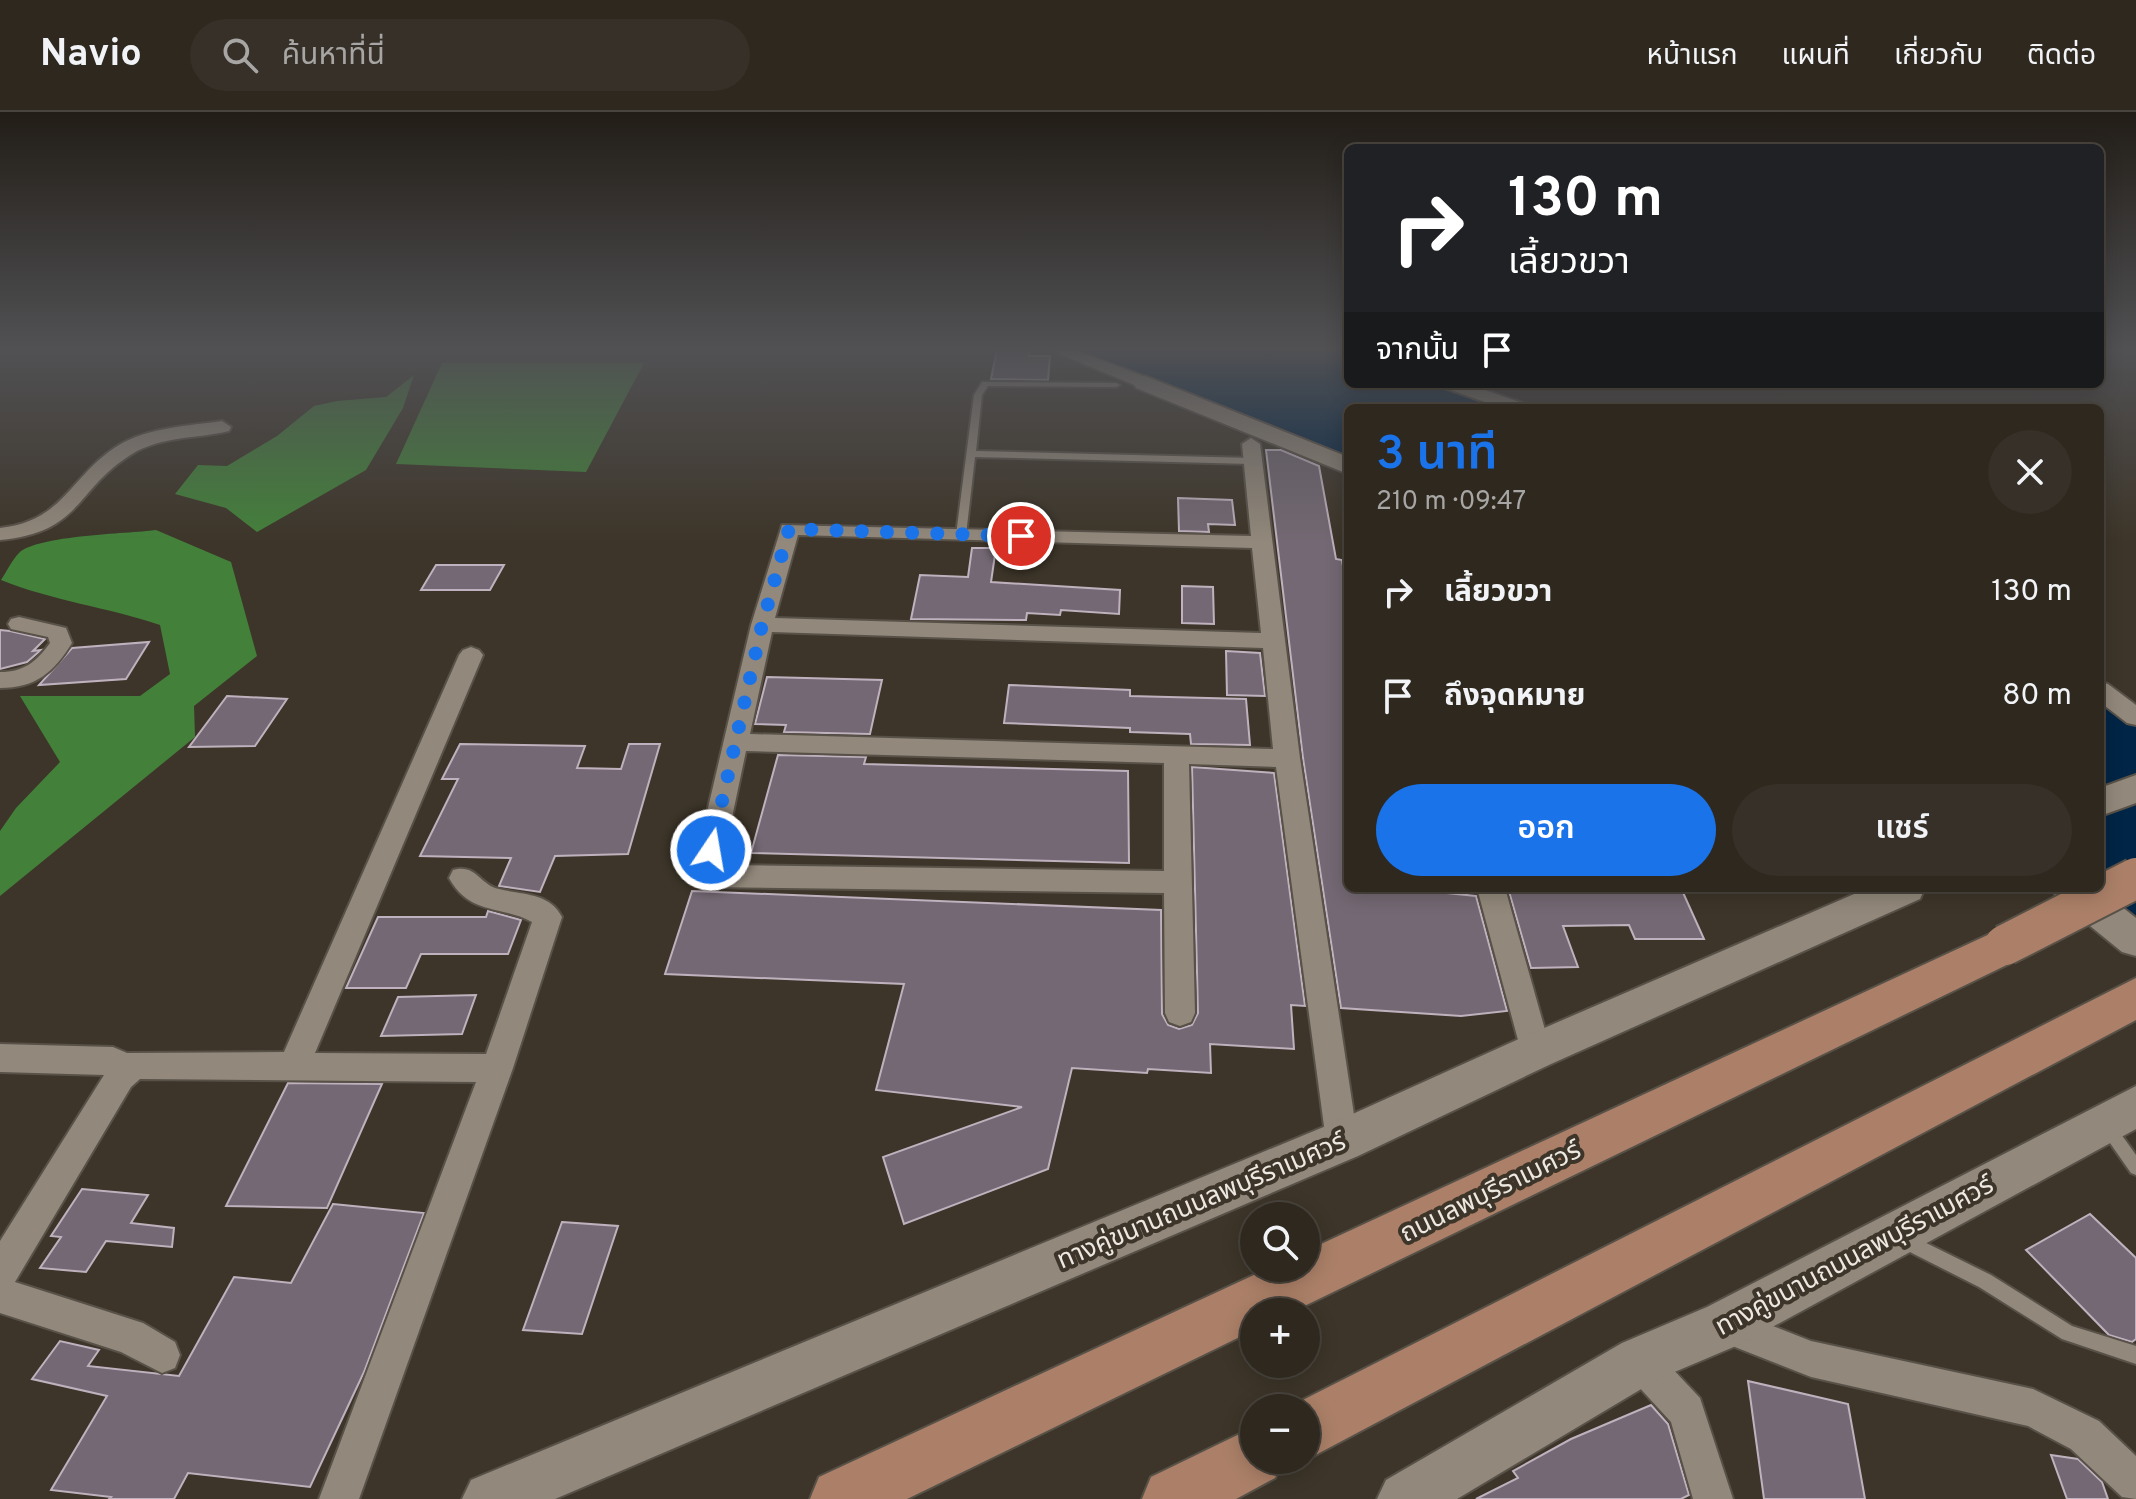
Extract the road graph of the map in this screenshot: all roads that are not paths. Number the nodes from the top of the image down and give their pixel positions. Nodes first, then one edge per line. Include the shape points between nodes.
1 (976, 414) edge
2 (1220, 414) edge
3 (222, 427) dead end
4 (1252, 453) joint
5 (972, 454) junction
6 (1344, 464) edge
7 (71, 502) junction
8 (94, 508) dead end
9 (0, 534) edge
10 (961, 535) junction
11 (1260, 542) junction
12 (19, 624) dead end
13 (762, 625) junction
14 (1273, 641) junction
15 (471, 655) dead end
16 (0, 680) edge
17 (2104, 693) edge
18 (2136, 717) edge
19 (735, 742) junction
20 (1176, 755) junction
21 (1287, 758) junction
22 (2136, 788) edge
23 (2104, 801) edge
24 (463, 878) dead end
25 (2136, 878) edge
26 (1178, 882) junction
27 (1492, 892) edge
28 (1897, 892) edge
29 (2076, 892) edge
30 (2136, 940) edge
31 (2117, 1008) edge
32 (1180, 1013) dead end
33 (1536, 1051) junction
34 (0, 1058) edge
35 (293, 1067) junction
36 (497, 1068) junction
37 (126, 1071) junction
38 (2120, 1114) edge
39 (1342, 1141) junction
40 (2136, 1168) edge
41 (1893, 1235) junction
42 (0, 1273) edge
43 (0, 1295) edge
44 (1725, 1325) junction
45 (162, 1355) dead end
46 (2136, 1355) edge
47 (1640, 1361) junction
48 (1320, 1423) edge
49 (1240, 1464) edge
50 (2136, 1483) edge
51 (915, 1484) edge
52 (339, 1499) edge
53 (490, 1499) edge
54 (841, 1499) edge
55 (1173, 1499) edge
56 (1405, 1499) edge
57 (1713, 1499) edge

1 - 5 lane
2 - 6 main road
3 - 7 street via 140,442 121,452
4 - 5 lane
4 - 11 street
5 - 10 lane
7 - 8 street
7 - 9 street via 40,529
10 - 11 street
10 - 13 street via 789,529
11 - 14 street
12 - 16 street via 58,633 61,643 35,675
13 - 14 street
13 - 19 street
14 - 21 street
15 - 35 street
17 - 18 street
19 - 20 street
19 - 26 street via 706,876
20 - 21 street
20 - 26 street
21 - 39 street
22 - 23 main road
24 - 36 street via 490,900 521,902 548,917
25 - 51 main road, ถนนลพบุรีราเมศวร์, bridge
26 - 32 street
27 - 33 street
28 - 33 main road, ทางคู่ขนานถนนลพบุรีราเมศวร์
29 - 30 main road
31 - 48 main road
33 - 39 main road, ทางคู่ขนานถนนลพบุรีราเมศวร์
34 - 37 street via 113,1061
35 - 36 street
35 - 37 street via 133,1065
36 - 52 street
37 - 42 street
38 - 40 lane
38 - 41 main road, ทางคู่ขนานถนนลพบุรีราเมศวร์
39 - 53 main road, ทางคู่ขนานถนนลพบุรีราเมศวร์
41 - 44 main road, ทางคู่ขนานถนนลพบุรีราเมศวร์
41 - 46 lane via 1985,1281 2068,1333
43 - 45 street via 130,1336
44 - 47 main road, ทางคู่ขนานถนนลพบุรีราเมศวร์
44 - 50 street via 1811,1359 2033,1408 2085,1435
47 - 56 main road, ทางคู่ขนานถนนลพบุรีราเมศวร์
47 - 57 street via 1687,1411
49 - 55 main road
51 - 54 main road, ถนนลพบุรีราเมศวร์

